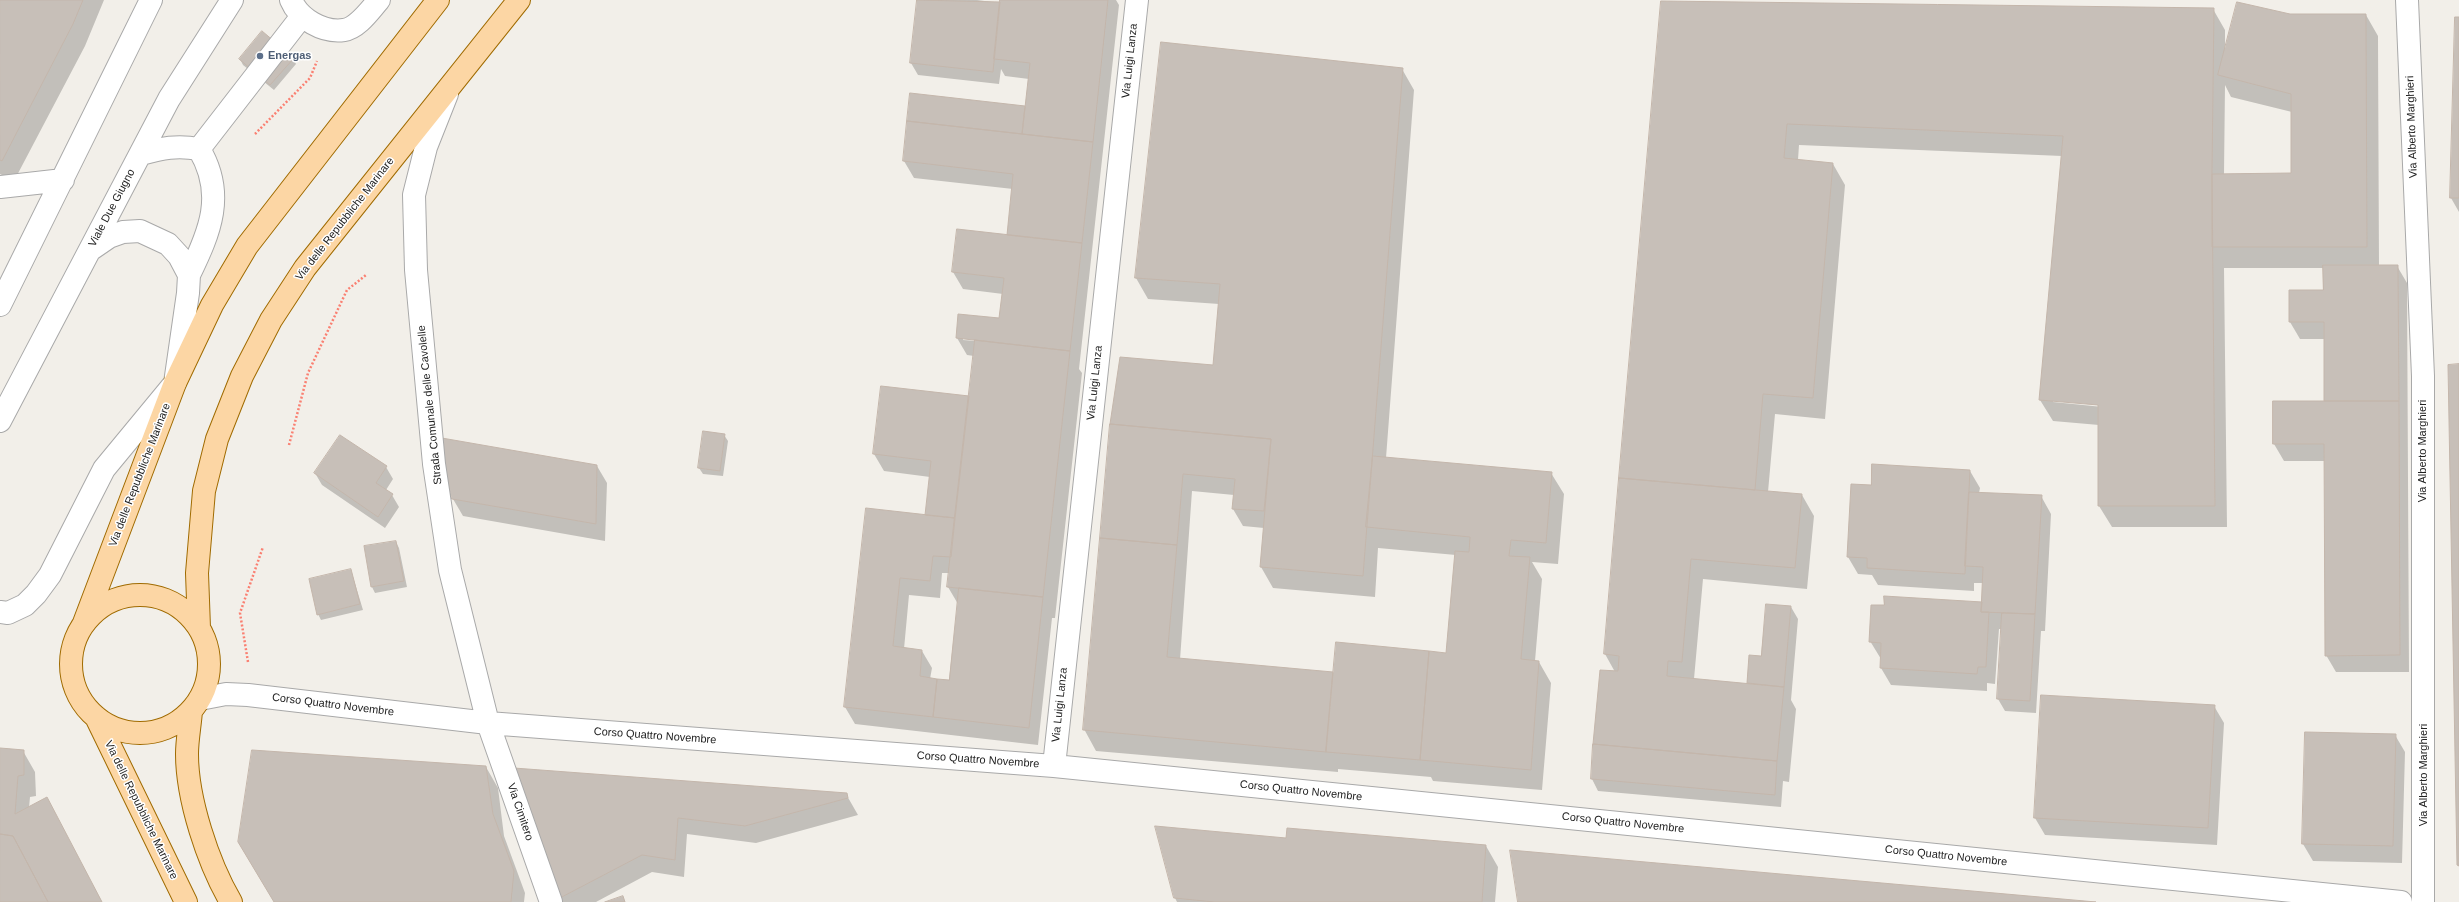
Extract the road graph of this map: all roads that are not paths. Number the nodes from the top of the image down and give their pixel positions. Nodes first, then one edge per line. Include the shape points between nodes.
1 (150, 0) edge
2 (232, 0) edge
3 (379, 0) edge
4 (438, 0) edge
5 (518, 0) edge
6 (1137, 0) edge
7 (2407, 0) edge
8 (296, 8) edge
9 (450, 87) junction
10 (199, 149) junction
11 (141, 154) junction
12 (63, 180) junction
13 (0, 187) edge
14 (90, 250) junction
15 (189, 275) junction
16 (0, 305) edge
17 (175, 383) junction
18 (0, 421) edge
19 (0, 612) edge
20 (84, 622) junction
21 (199, 628) junction
22 (196, 705) junction
23 (96, 717) junction
24 (488, 723) junction
25 (1054, 766) junction
26 (186, 902) edge
27 (231, 902) edge
28 (551, 902) edge
29 (2402, 902) edge
30 (2423, 902) edge

1 - 12 street
2 - 11 street, Viale Due Giugno via 169,99
3 - 8 street via 356,24 344,30 327,29
4 - 17 main road, Via delle Repubbliche Marinare via 247,246 212,305
5 - 9 main road, Via delle Repubbliche Marinare
6 - 25 street, Via Luigi Lanza
7 - 30 street, Via Alberto Marghieri via 2423,376
8 - 10 street
9 - 21 main road, Via delle Repubbliche Marinare via 305,268 271,320 242,376 217,439 204,491 197,573
9 - 24 street, Strada Comunale delle Cavolelle via 426,146 414,195 415,252 434,464 449,562
10 - 11 street via 183,146 166,147
10 - 15 street via 209,166 213,206 211,224
11 - 14 street, Viale Due Giugno
12 - 13 street
12 - 16 street
14 - 15 street via 109,237 123,232 140,231 168,244 179,256
14 - 18 street, Viale Due Giugno
15 - 17 street
17 - 19 street via 104,469 50,575 36,594 14,610 8,613
17 - 20 main road, Via delle Repubbliche Marinare
20 - 21 main road via 94,612 121,598 150,596 178,607
20 - 23 main road via 72,650 72,680 86,707
21 - 22 main road via 205,641 209,671 206,685
22 - 23 main road via 180,721 167,728 138,733 108,726
22 - 24 street, Corso Quattro Novembre via 226,694 248,695
22 - 27 main road via 187,754 192,792 203,836
23 - 26 main road, Via delle Repubbliche Marinare
24 - 25 street, Corso Quattro Novembre
24 - 28 street, Via Cimitero
25 - 29 street, Corso Quattro Novembre

